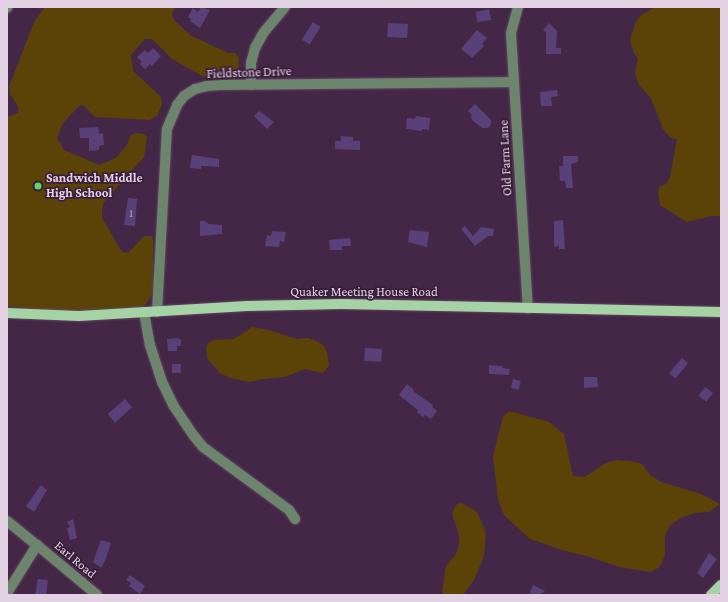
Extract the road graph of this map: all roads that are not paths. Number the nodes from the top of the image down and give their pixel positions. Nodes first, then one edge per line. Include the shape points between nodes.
1 (285, 7) edge
2 (518, 7) edge
3 (514, 82) junction
4 (251, 85) junction
5 (528, 308) junction
6 (144, 312) junction
7 (158, 312) junction
8 (721, 312) edge
9 (7, 313) edge
10 (294, 520) dead end
11 (7, 521) edge
12 (37, 545) junction
13 (721, 584) edge
14 (7, 593) edge
15 (97, 595) edge
16 (711, 595) edge

1 - 4 street via 264,32 255,48 251,63
2 - 3 street, Old Farm Lane via 511,34
3 - 4 street, Fieldstone Drive
3 - 5 street, Old Farm Lane
4 - 7 street, Fieldstone Drive via 207,86 195,89 184,96 171,116 166,129
5 - 7 main road, Quaker Meeting House Road via 321,304
5 - 8 main road, Quaker Meeting House Road
6 - 7 main road, Quaker Meeting House Road
6 - 9 main road, Quaker Meeting House Road via 65,316
6 - 10 street via 150,345 162,382 173,405 194,436 203,447 275,498
11 - 12 street, Earl Road
12 - 14 street, Earl Road
12 - 15 street, Earl Road
13 - 16 main road

